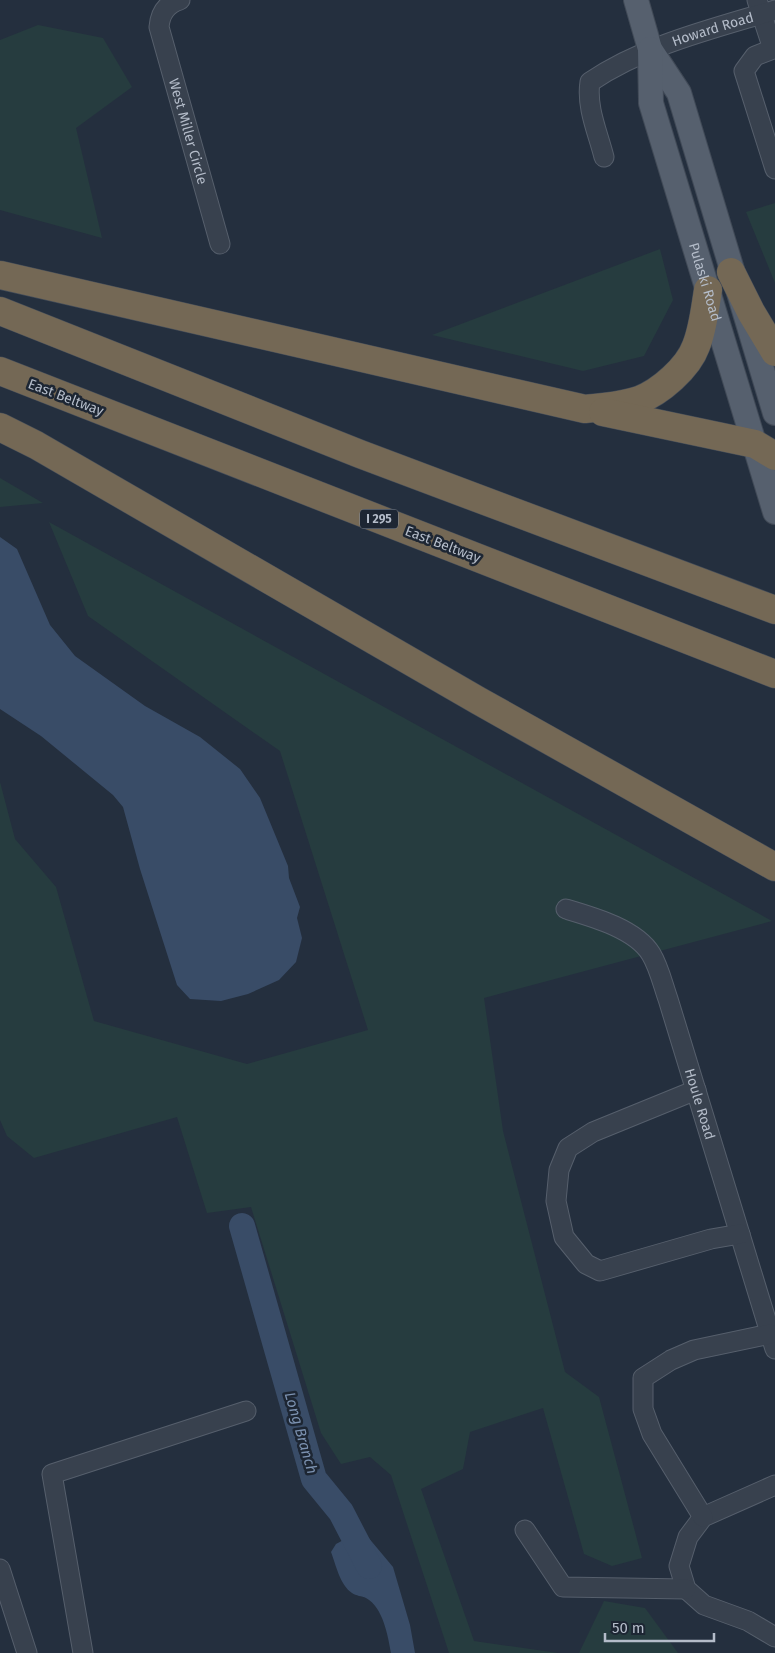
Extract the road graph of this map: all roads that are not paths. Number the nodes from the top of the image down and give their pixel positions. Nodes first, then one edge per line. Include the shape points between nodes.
1 (180, 0) edge
2 (636, 0) edge
3 (764, 8) edge
4 (650, 49) junction
5 (774, 49) edge
6 (604, 157) dead end
7 (775, 169) edge
8 (220, 244) dead end
9 (731, 272) junction
10 (0, 275) edge
11 (708, 290) junction
12 (0, 311) edge
13 (775, 352) edge
14 (0, 371) edge
15 (586, 409) junction
16 (775, 413) edge
17 (0, 427) edge
18 (768, 454) edge
19 (775, 512) edge
20 (775, 610) edge
21 (767, 671) edge
22 (775, 867) edge
23 (566, 909) dead end
24 (696, 1090) junction
25 (740, 1234) junction
26 (773, 1341) edge
27 (246, 1411) dead end
28 (775, 1485) edge
29 (703, 1517) junction
30 (525, 1530) dead end
31 (0, 1569) edge
32 (686, 1589) junction
33 (775, 1637) edge
34 (27, 1653) edge
35 (83, 1653) edge

1 - 8 street, West Miller Circle via 166,6 159,27
2 - 4 main road, Pulaski Road
3 - 4 street, Howard Road
3 - 5 street
4 - 6 street, Howard Road via 590,82 590,104
4 - 9 main road, Pulaski Road via 679,93
4 - 11 main road, Pulaski Road via 651,102
5 - 7 street via 754,56 744,71
9 - 13 highway
9 - 16 main road, Pulaski Road
10 - 15 highway
11 - 15 highway via 696,347 676,375 640,400
11 - 18 main road, Pulaski Road
12 - 20 highway via 360,454
14 - 21 highway, East Beltway / I 295
15 - 18 highway
17 - 22 highway
18 - 19 main road, Pulaski Road
23 - 24 street, Houle Road via 618,927 643,944 652,955
24 - 25 street, Houle Road
24 - 25 street via 593,1132 568,1148 559,1170 556,1201 564,1237 586,1264 600,1271 711,1239
25 - 26 street, Houle Road
26 - 29 street via 694,1350 643,1378 643,1409 652,1434
27 - 35 street via 52,1474
28 - 29 street
29 - 32 street via 688,1537 679,1566
30 - 32 street via 563,1587
31 - 34 street
32 - 33 street via 704,1605 748,1621

